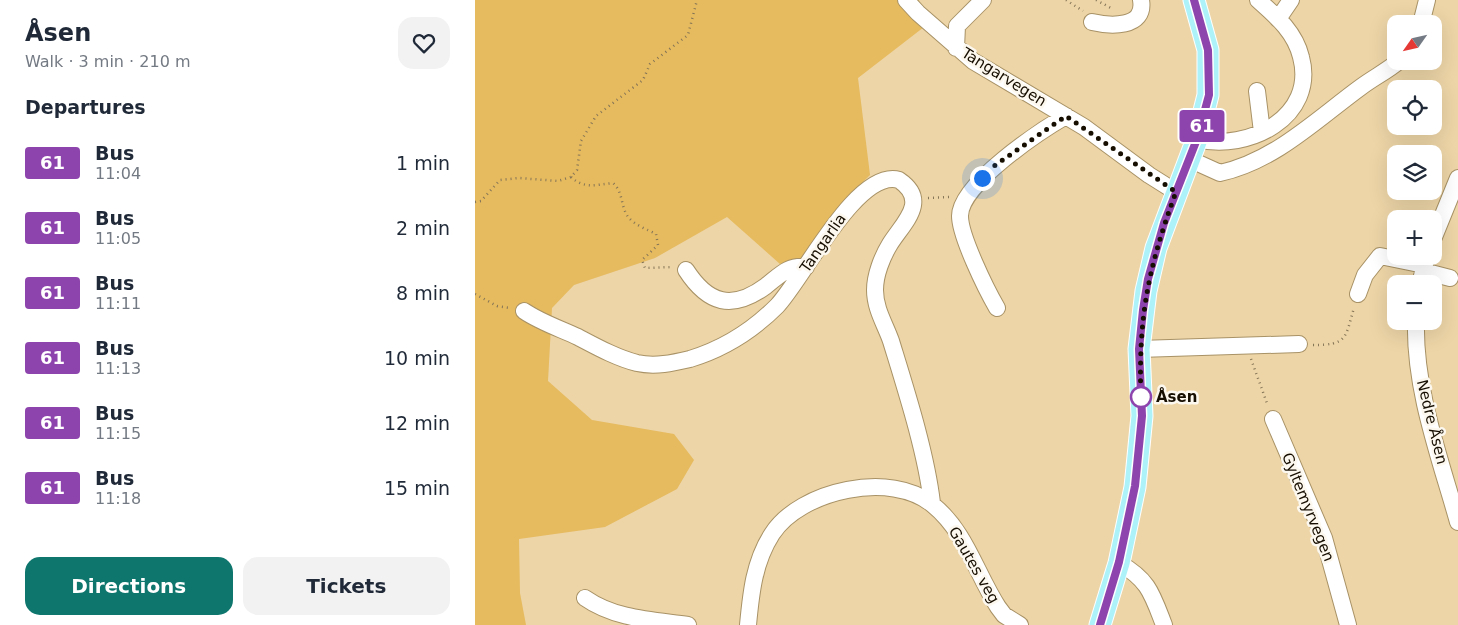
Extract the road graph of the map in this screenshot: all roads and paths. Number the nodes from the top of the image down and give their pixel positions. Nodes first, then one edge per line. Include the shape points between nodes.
1 (697, 0) edge
2 (906, 0) edge
3 (983, 0) edge
4 (1141, 0) edge
5 (1194, 0) edge
6 (1258, 0) edge
7 (1291, 0) edge
8 (1427, 0) edge
9 (1423, 15) edge
10 (1278, 19) junction
11 (1091, 22) dead end
12 (956, 48) junction
13 (1387, 69) edge
14 (1257, 91) dead end
15 (1295, 104) junction
16 (1066, 116) junction
17 (1314, 124) junction
18 (1262, 132) junction
19 (1197, 139) junction
20 (1189, 159) junction
21 (571, 177) junction
22 (1458, 178) edge
23 (1176, 192) junction
24 (969, 196) junction
25 (913, 199) junction
26 (475, 202) edge
27 (1442, 217) edge
28 (806, 267) junction
29 (1424, 269) edge
30 (687, 270) joint
31 (1450, 278) dead end
32 (475, 294) edge
33 (1358, 294) joint
34 (997, 308) dead end
35 (524, 311) joint
36 (1417, 330) edge
37 (1299, 344) joint
38 (1240, 347) junction
39 (1139, 349) junction
40 (1273, 419) joint
41 (931, 503) junction
42 (1458, 522) edge
43 (1119, 562) junction
44 (585, 598) dead end
45 (1001, 620) edge
46 (688, 625) edge
47 (748, 625) edge
48 (1020, 625) edge
49 (1100, 625) edge
50 (1164, 625) edge
51 (1348, 625) edge

1 - 21 path via 689,35 650,64 643,80 596,116 581,141 577,170
2 - 12 street, Tangarvegen
3 - 12 street via 957,26
4 - 11 street via 1139,14 1127,23 1110,26
5 - 19 main road via 1203,27 1210,74 1204,117
6 - 10 street
7 - 10 street
8 - 9 street
10 - 15 street via 1295,40 1301,57 1302,91
12 - 16 street, Tangarvegen
13 - 17 street
14 - 18 street
15 - 17 street
15 - 18 street via 1277,124
16 - 23 street, Tangarvegen
16 - 24 street via 994,166
17 - 20 street via 1285,144 1230,171 1220,173
18 - 19 street via 1230,143
19 - 20 main road
20 - 23 main road
21 - 26 path via 558,181 500,180 481,201
21 - 30 path via 587,187 613,183 620,190 630,219 656,234 658,246 641,260 645,268 670,266
22 - 27 street
23 - 39 main road via 1151,268
24 - 25 path
24 - 34 street via 961,209 961,222
25 - 28 street, Tangarlia via 907,185 899,180 886,180 876,185 838,218
25 - 41 street via 910,214 881,262 875,289 912,416
28 - 30 street via 789,268 757,292 745,298 728,300 711,298 698,287
28 - 35 street, Tangarlia via 791,290 760,322 720,347 674,363 639,364 621,358
29 - 31 street
29 - 33 street via 1380,256 1365,275
32 - 35 path via 497,306
33 - 37 path via 1341,341 1331,345
36 - 42 street, Nedre Åsen via 1423,392
37 - 38 street
38 - 39 street
38 - 40 path via 1252,362
39 - 43 main road via 1142,416 1139,454
40 - 51 street, Gyltemyrvegen via 1323,538
41 - 45 street, Gautes veg via 961,536
41 - 47 street, Gautes veg via 909,492 867,488 835,492 796,510 772,533 760,556
43 - 49 main road
43 - 50 street via 1141,576
44 - 46 street via 614,613
45 - 48 street, Gautes veg

